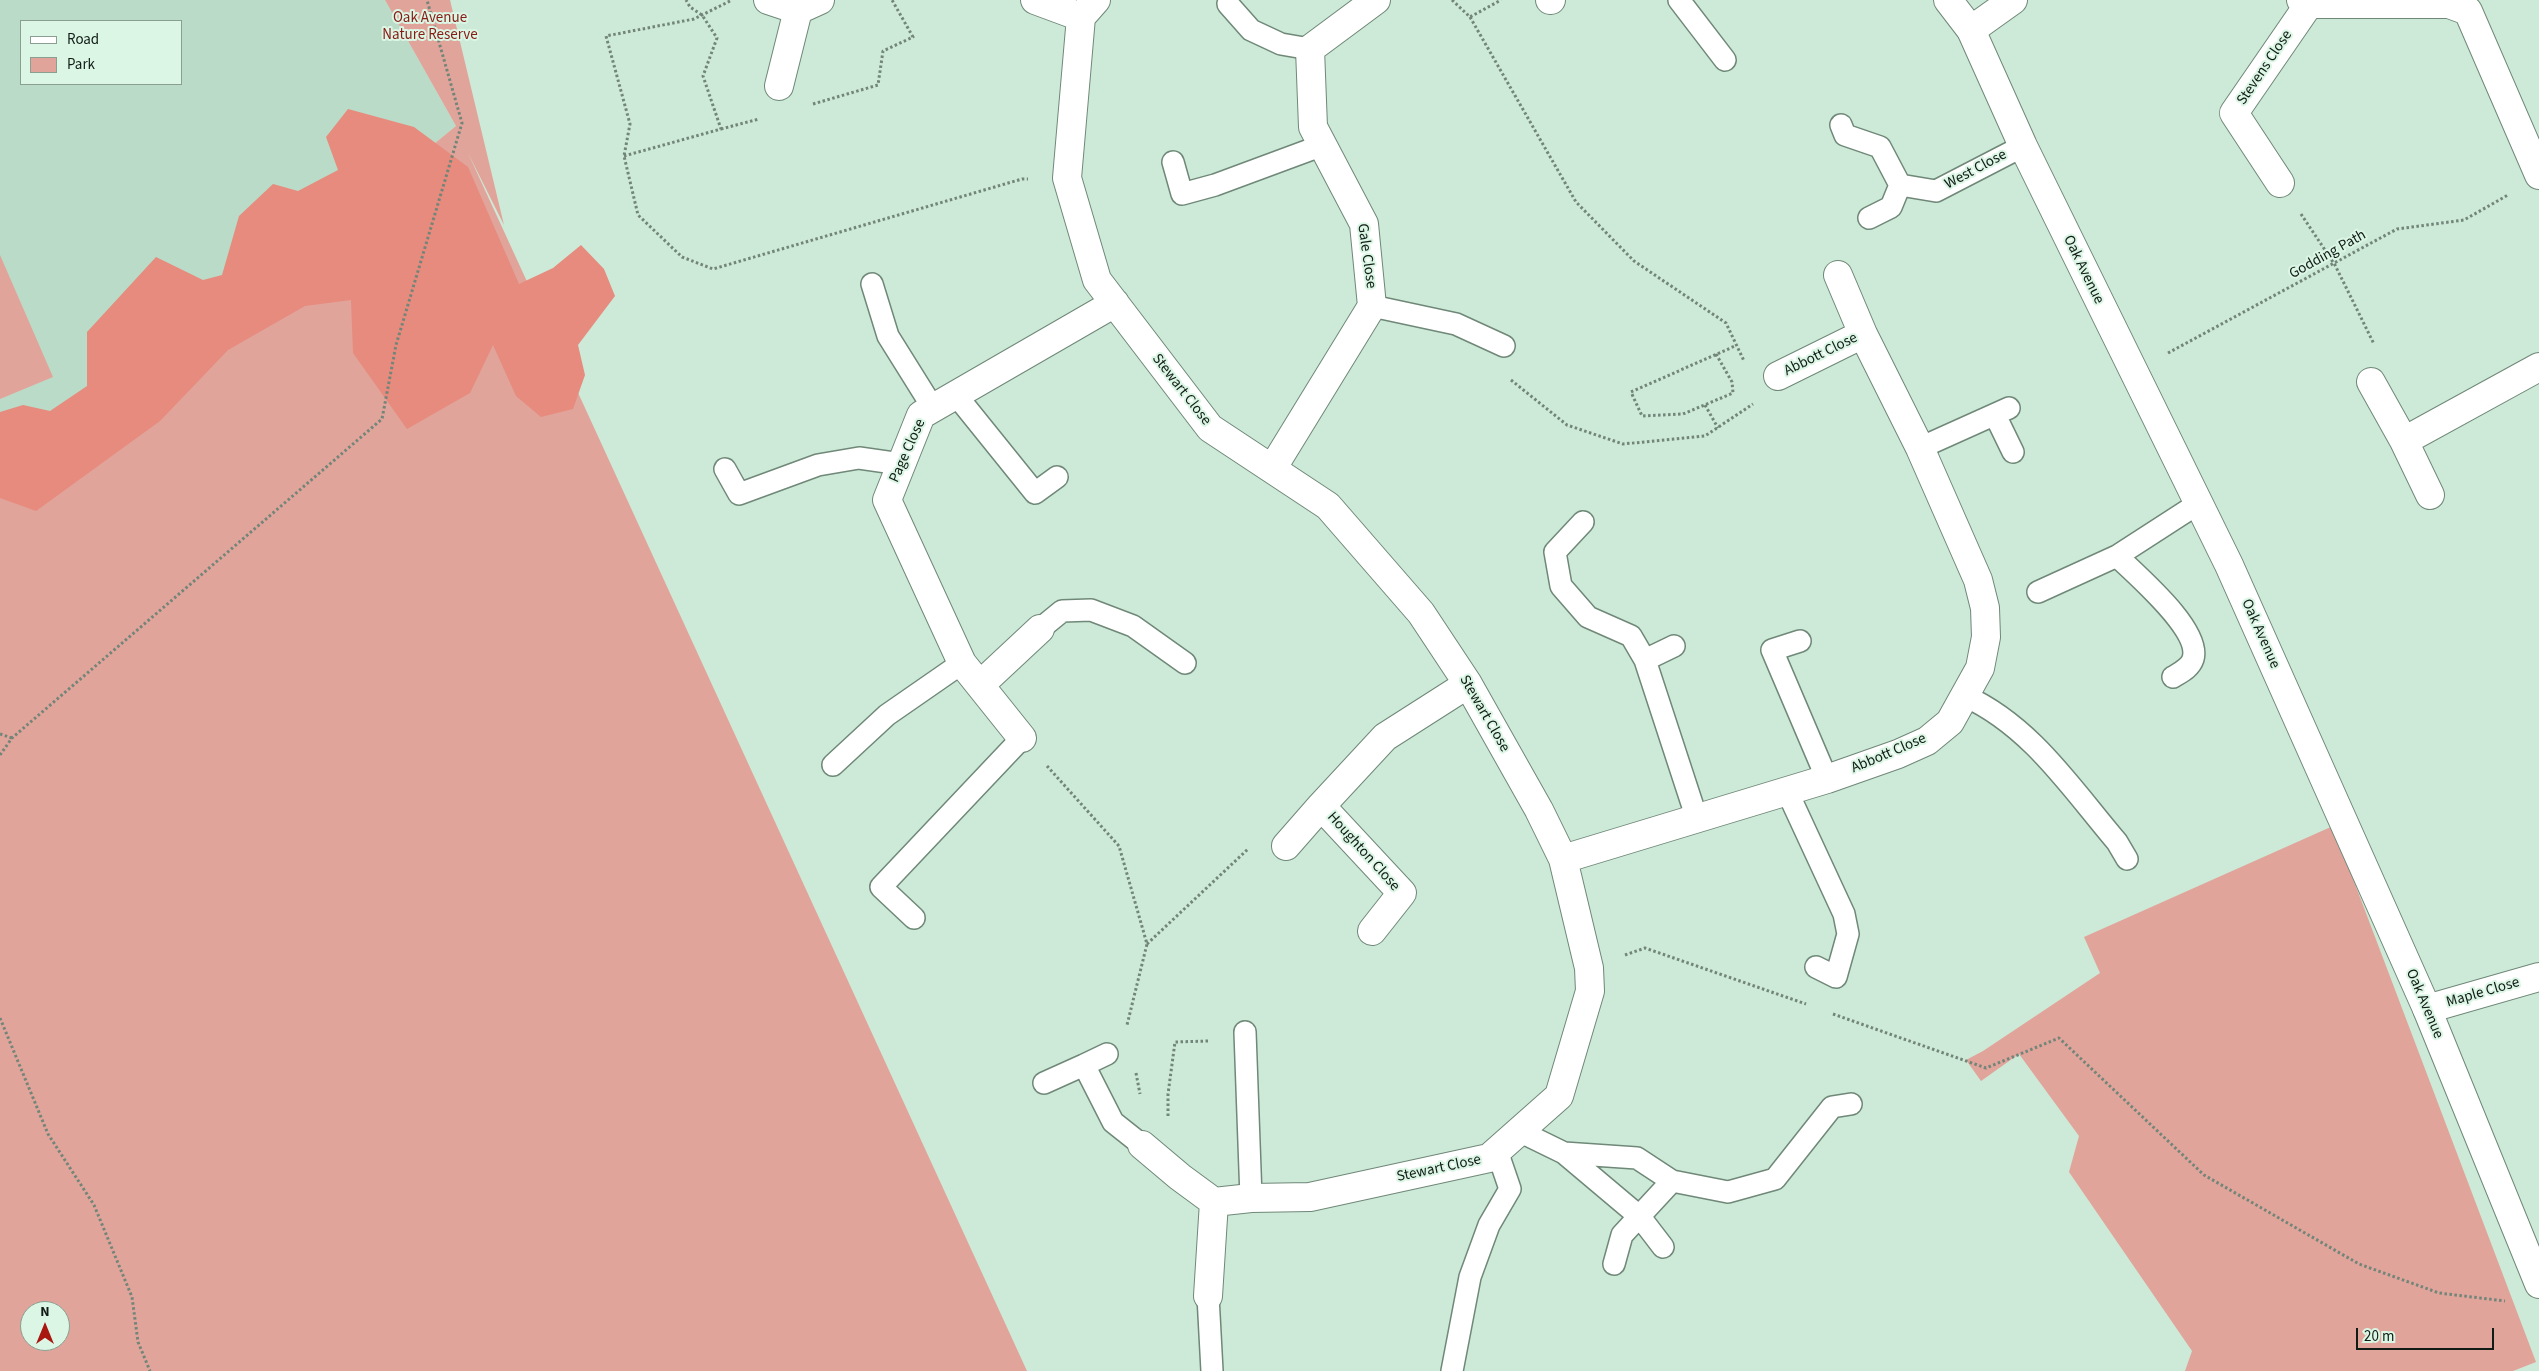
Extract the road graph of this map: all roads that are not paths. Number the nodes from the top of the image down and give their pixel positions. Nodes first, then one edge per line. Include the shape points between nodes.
1 (768, 0) edge
2 (1035, 0) edge
3 (1376, 0) edge
4 (1679, 0) edge
5 (1948, 0) edge
6 (2013, 0) edge
7 (2305, 2) edge
8 (1228, 4) dead end
9 (809, 5) edge
10 (2471, 6) edge
11 (1088, 9) edge
12 (1971, 30) junction
13 (1310, 50) junction
14 (1725, 60) dead end
15 (778, 86) dead end
16 (1841, 125) dead end
17 (1323, 145) junction
18 (2023, 146) junction
19 (1173, 162) dead end
20 (2539, 175) edge
21 (2280, 183) road end
22 (1900, 185) junction
23 (1869, 218) dead end
24 (1838, 275) dead end
25 (872, 284) dead end
26 (1115, 303) junction
27 (1372, 306) junction
28 (1863, 334) junction
29 (1504, 346) road end
30 (2539, 367) edge
31 (1778, 376) dead end
32 (2371, 382) road end
33 (945, 402) junction
34 (2404, 441) junction
35 (1920, 448) junction
36 (2013, 452) dead end
37 (902, 464) junction
38 (725, 469) dead end
39 (1272, 469) junction
40 (1056, 477) dead end
41 (2430, 495) dead end
42 (2199, 503) junction
43 (1583, 522) dead end
44 (2116, 556) junction
45 (2038, 592) dead end
46 (1040, 629) joint
47 (1800, 641) dead end
48 (1674, 646) dead end
49 (1645, 660) junction
50 (962, 663) junction
51 (1185, 663) dead end
52 (2174, 677) dead end
53 (1468, 684) junction
54 (980, 685) junction
55 (1965, 696) junction
56 (1022, 738) joint
57 (833, 765) dead end
58 (1828, 779) junction
59 (1787, 791) junction
60 (1321, 806) junction
61 (1697, 819) junction
62 (1286, 846) road end
63 (1563, 859) junction
64 (2127, 859) dead end
65 (914, 918) dead end
66 (1372, 931) dead end
67 (1816, 966) dead end
68 (2539, 977) edge
69 (2427, 1009) junction
70 (1245, 1032) dead end
71 (1107, 1054) dead end
72 (1084, 1065) junction
73 (1044, 1083) dead end
74 (1851, 1104) dead end
75 (1519, 1131) junction
76 (1142, 1145) joint
77 (1497, 1151) junction
78 (1564, 1152) junction
79 (1672, 1181) junction
80 (1251, 1198) junction
81 (1214, 1202) junction
82 (1640, 1217) junction
83 (1663, 1248) dead end
84 (1614, 1264) dead end
85 (2539, 1284) edge
86 (1208, 1296) joint
87 (1212, 1371) edge
88 (1452, 1371) edge

1 - 9 street
2 - 11 street
3 - 13 street
4 - 14 lane
5 - 12 street, Oak Avenue
6 - 12 street
7 - 10 street, Stevens Close
7 - 21 street, Stevens Close via 2234,113
8 - 13 lane via 1251,30 1282,44
9 - 15 street
10 - 20 street, Stevens Close
11 - 26 street, Stewart Close via 1067,178 1097,280
12 - 18 street, Oak Avenue
13 - 17 street, Gale Close via 1313,127
16 - 22 lane via 1845,135 1880,147
17 - 19 lane via 1182,194
17 - 27 street, Gale Close via 1364,224
18 - 22 lane, West Close via 1936,191
18 - 42 street, Oak Avenue
22 - 23 lane via 1891,207
24 - 28 street, Abbott Close
25 - 33 lane via 888,336
26 - 33 street, Page Close
26 - 39 street, Stewart Close via 1210,428
27 - 29 lane via 1456,324
27 - 39 street, Gale Close
28 - 31 street, Abbott Close
28 - 35 street, Abbott Close
30 - 34 street
32 - 34 street
33 - 37 street, Page Close via 921,415
33 - 40 lane via 1034,493
34 - 41 street
35 - 36 lane via 2002,412
35 - 55 street, Abbott Close via 1978,580 1985,608 1986,637 1980,668
37 - 38 lane via 859,458 818,465 739,494
37 - 50 street, Page Close via 887,500
39 - 53 street, Stewart Close via 1328,506 1421,613
42 - 44 lane
42 - 69 street, Oak Avenue via 2230,565
43 - 49 lane via 1555,552 1561,586 1588,617 1631,636
44 - 45 lane
44 - 52 lane via 2164,603 2189,635 2193,659
46 - 51 lane via 1062,611 1092,610 1133,626
46 - 54 street
47 - 58 lane via 1772,650
48 - 49 lane
49 - 61 lane
50 - 54 street, Page Close
50 - 57 lane via 887,716
53 - 60 street, Houghton Close via 1385,737
53 - 63 street, Stewart Close
54 - 56 street, Page Close
55 - 58 street, Abbott Close via 1950,722 1926,741
55 - 64 lane via 1989,707 2038,747 2117,842
56 - 65 lane via 881,887
58 - 59 street, Abbott Close
59 - 61 street, Abbott Close
59 - 67 lane via 1844,914 1848,934 1836,977
60 - 62 street
60 - 66 street, Houghton Close via 1402,893
61 - 63 street, Abbott Close
63 - 75 street, Stewart Close via 1589,968 1590,991 1558,1096
68 - 69 street, Maple Close
69 - 85 street, Oak Avenue
70 - 80 lane
71 - 72 lane
72 - 73 lane
72 - 76 lane via 1113,1122
74 - 79 lane via 1832,1107 1775,1178 1728,1192
75 - 77 street, Stewart Close
75 - 78 lane
76 - 81 street
77 - 80 street, Stewart Close via 1489,1158 1310,1197
77 - 88 lane via 1510,1189 1489,1225 1470,1276
78 - 79 lane via 1637,1158
78 - 82 lane
79 - 82 lane
80 - 81 street, Stewart Close
81 - 86 street
82 - 83 lane
82 - 84 lane via 1622,1235
86 - 87 lane

